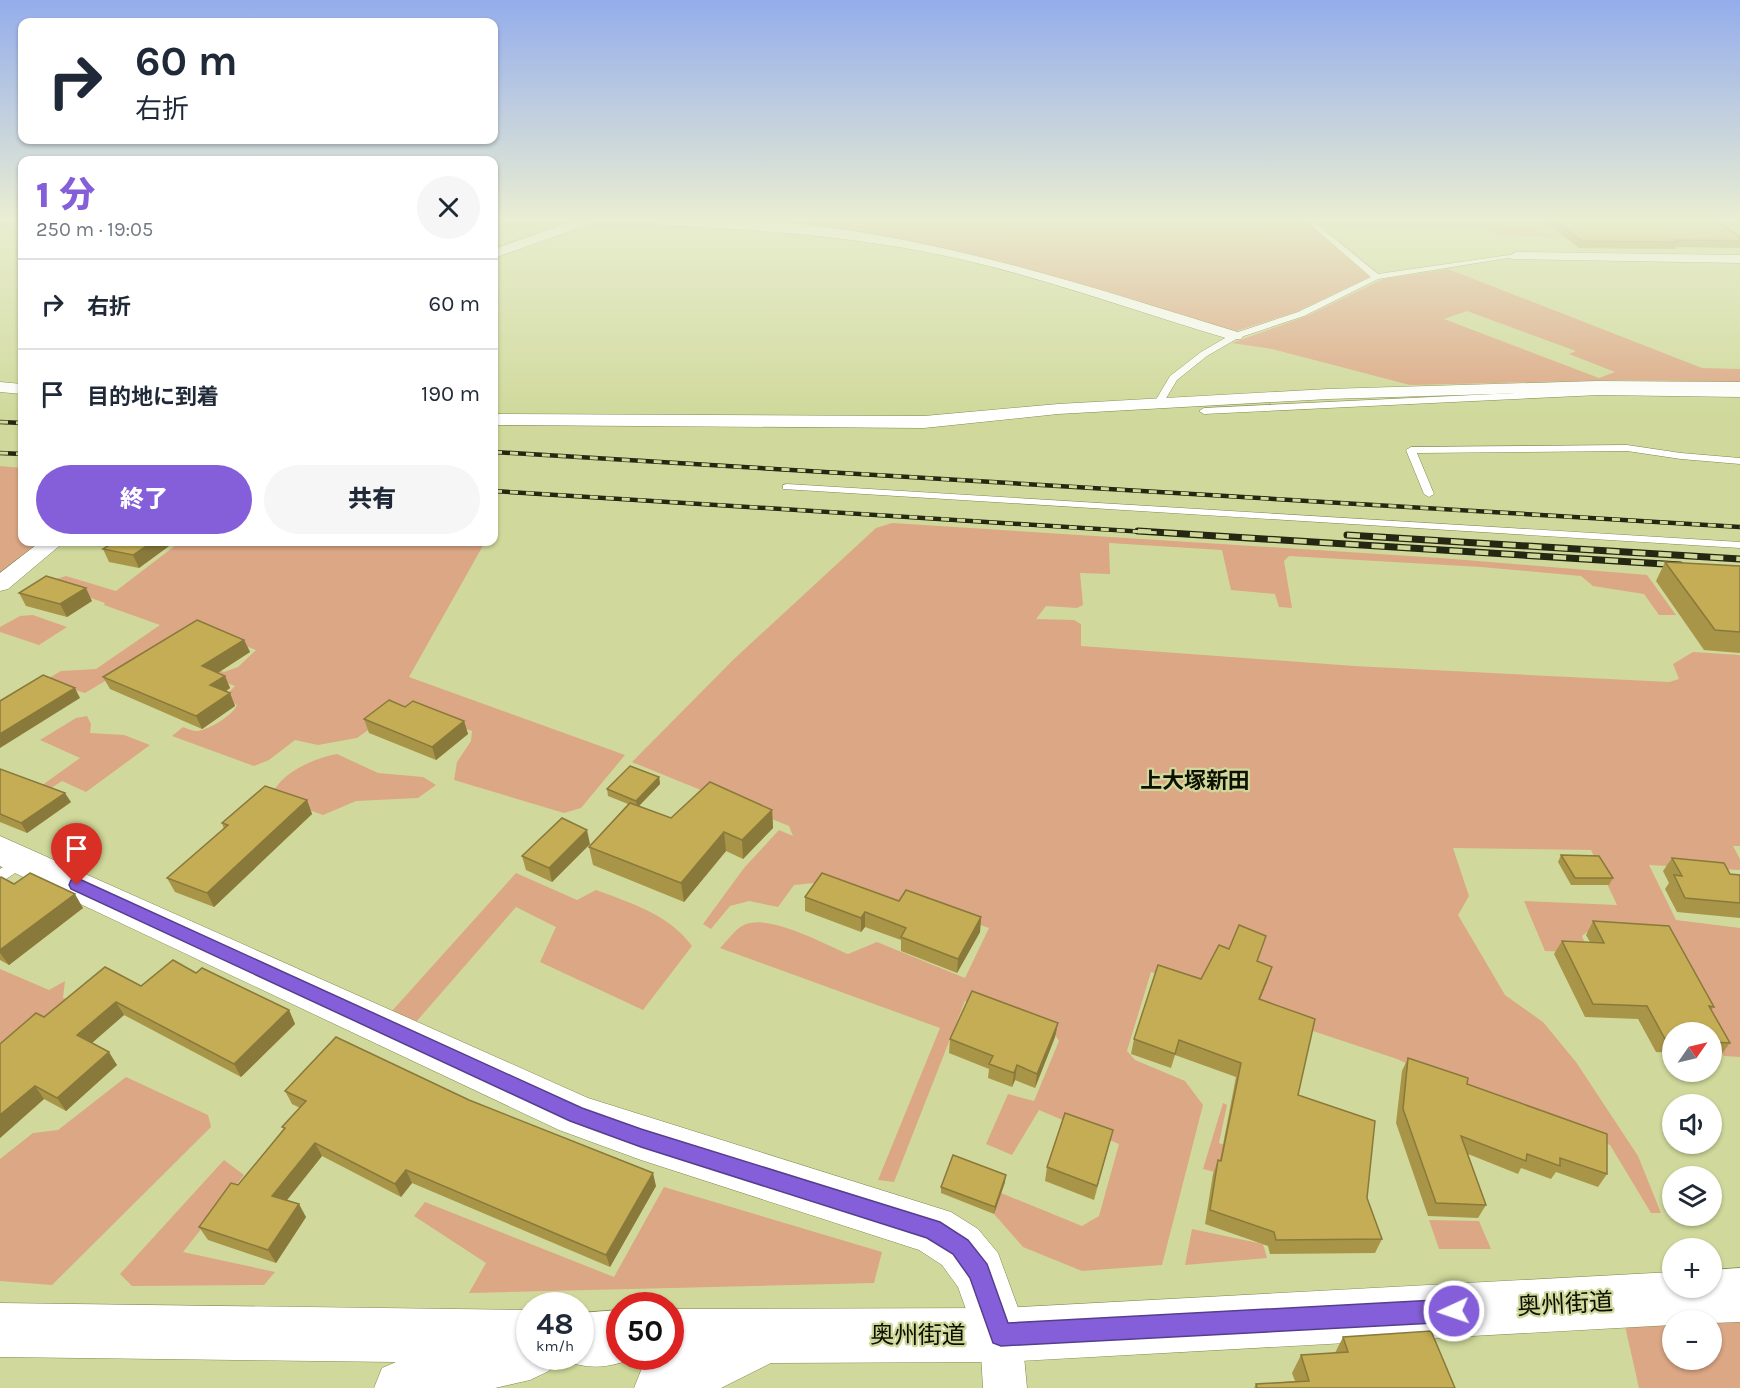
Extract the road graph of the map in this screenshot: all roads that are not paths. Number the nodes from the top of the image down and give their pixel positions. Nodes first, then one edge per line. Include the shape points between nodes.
1 (1070, 286) edge
2 (1358, 286) edge
3 (1235, 336) junction
4 (0, 387) edge
5 (1740, 387) edge
6 (18, 389) edge
7 (1740, 394) edge
8 (1159, 403) junction
9 (1204, 411) dead end
10 (498, 420) edge
11 (1740, 461) edge
12 (788, 487) dead end
13 (1429, 494) dead end
14 (1438, 515) dead end
15 (1442, 526) junction
16 (1740, 545) edge
17 (47, 546) edge
18 (0, 584) edge
19 (8, 862) edge
20 (1740, 1295) edge
21 (0, 1330) edge
22 (770, 1335) junction
23 (1001, 1335) junction
24 (684, 1336) edge
25 (516, 1337) edge
26 (516, 1355) edge
27 (402, 1388) edge
28 (662, 1388) edge
29 (1005, 1388) edge

1 - 3 street
2 - 3 lane via 1300,314
3 - 8 lane via 1173,378
4 - 6 street
5 - 8 street via 1586,386
7 - 9 lane via 1599,392
8 - 10 street via 924,422
11 - 13 lane via 1627,448 1411,450
12 - 15 lane
14 - 15 lane
15 - 16 lane
17 - 18 street
19 - 23 main road via 576,1115 933,1230 960,1247 979,1272
20 - 23 main road, 奥州街道
21 - 25 main road
22 - 23 main road, 奥州街道
22 - 24 main road, 奥州街道
22 - 28 main road
23 - 29 street
26 - 27 main road

